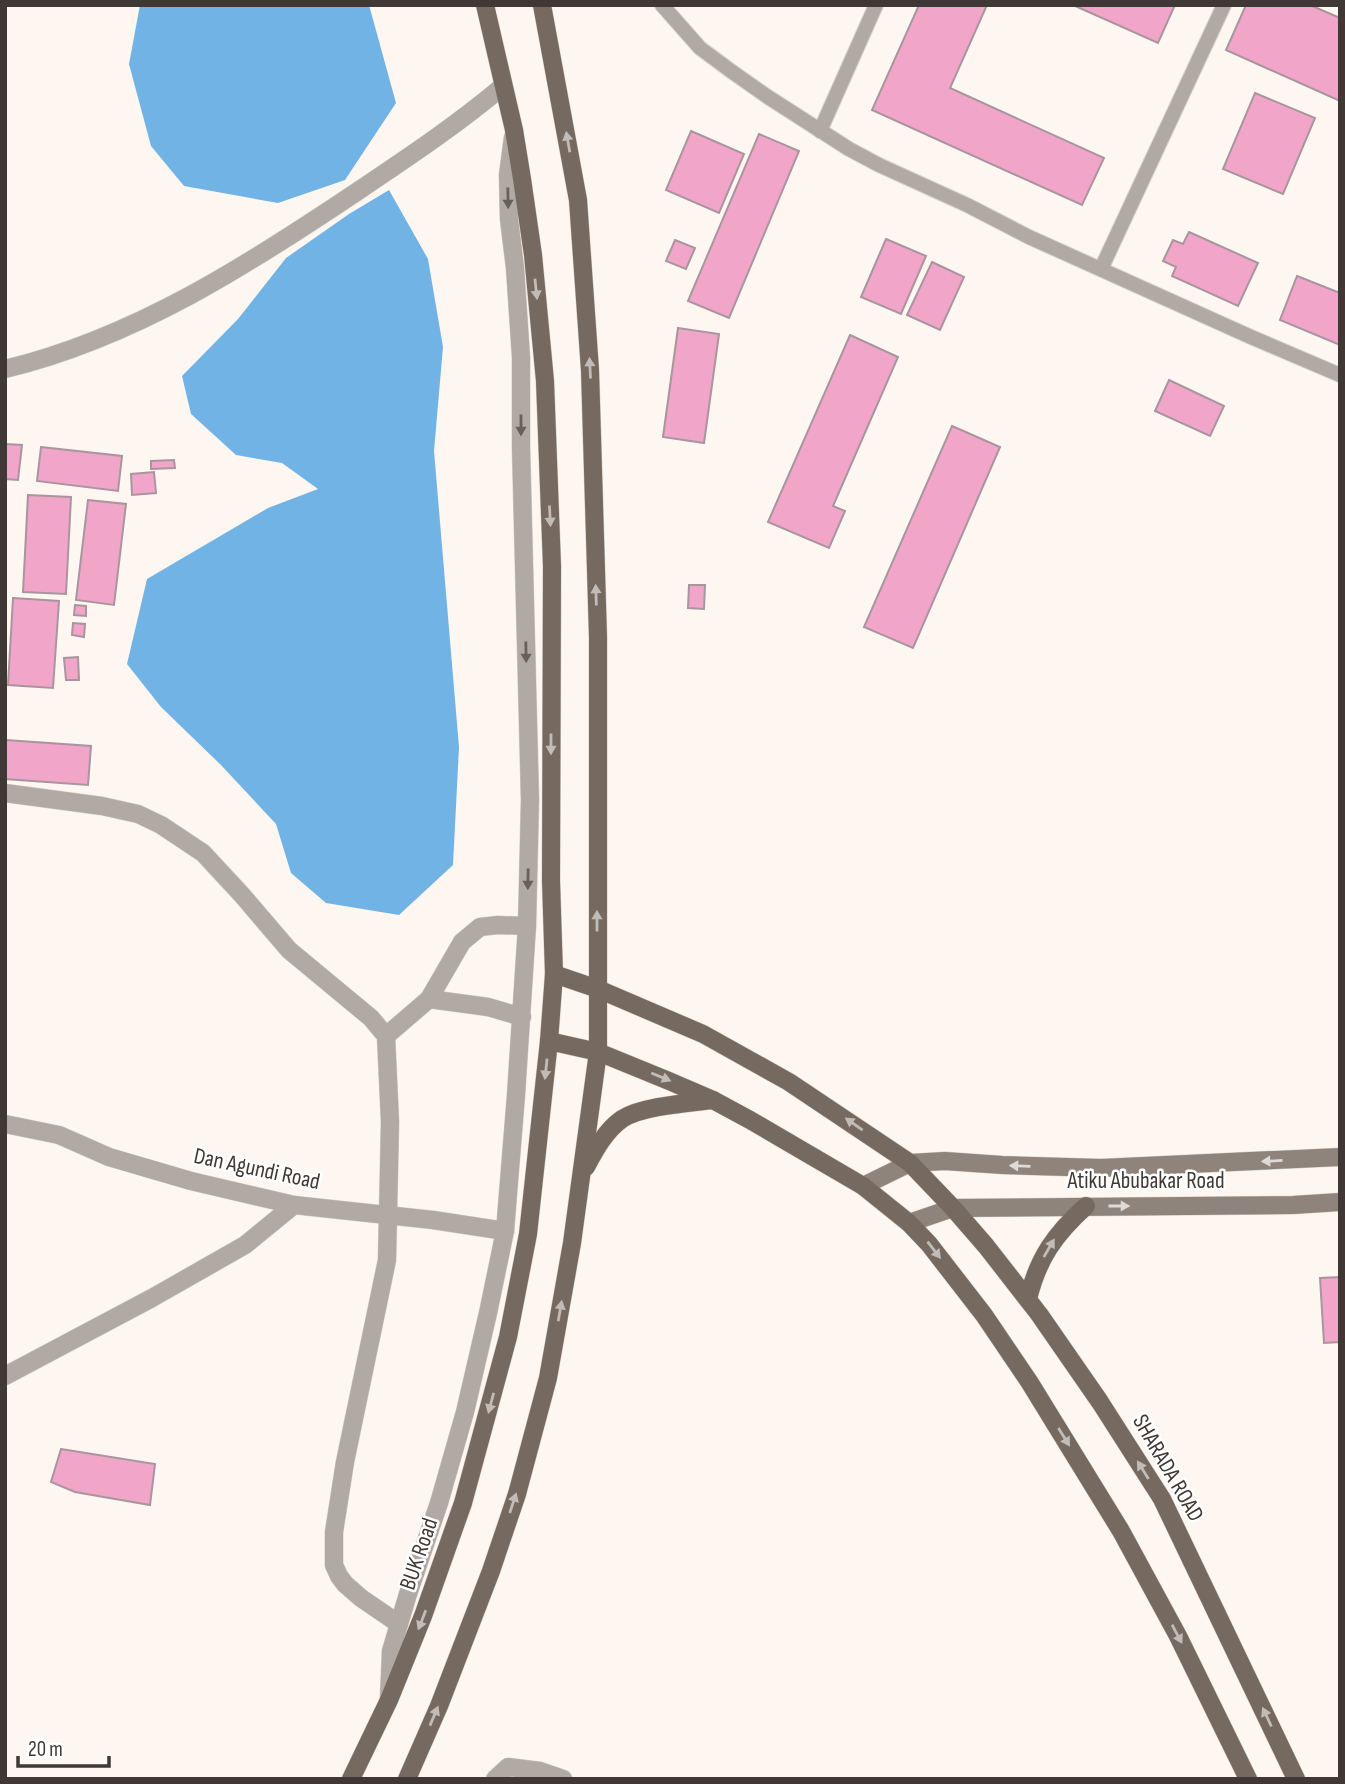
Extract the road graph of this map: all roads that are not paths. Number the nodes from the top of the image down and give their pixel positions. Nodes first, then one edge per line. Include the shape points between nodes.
1 (485, 5) edge
2 (542, 5) edge
3 (662, 5) edge
4 (876, 5) edge
5 (1224, 5) edge
6 (503, 86) junction
7 (513, 130) junction
8 (820, 131) junction
9 (1101, 269) junction
10 (5, 369) edge
11 (1340, 375) edge
12 (5, 793) edge
13 (527, 926) junction
14 (554, 974) junction
15 (598, 989) junction
16 (429, 999) junction
17 (522, 1017) junction
18 (386, 1036) junction
19 (549, 1041) junction
20 (598, 1052) junction
21 (713, 1100) junction
22 (5, 1124) edge
23 (1340, 1157) edge
24 (910, 1163) junction
25 (581, 1176) junction
26 (863, 1185) junction
27 (1340, 1202) edge
28 (294, 1205) junction
29 (1086, 1206) junction
30 (953, 1208) junction
31 (388, 1215) junction
32 (909, 1223) junction
33 (505, 1231) junction
34 (1028, 1299) junction
35 (5, 1376) edge
36 (399, 1624) junction
37 (389, 1700) junction
38 (351, 1779) edge
39 (407, 1779) edge
40 (495, 1779) edge
41 (563, 1779) edge
42 (1248, 1779) edge
43 (1296, 1779) edge

1 - 6 main road, BUK Road
15 -> 2 main road via 598,637 590,370 578,201
3 - 8 lane via 700,48
4 - 8 lane
5 - 9 lane
6 - 7 main road, BUK Road
6 - 10 street via 419,150 249,262 85,345
7 -> 13 street via 508,175 521,357 530,800
7 -> 14 main road, BUK Road via 533,255 545,381 552,566
8 - 9 lane via 879,165
9 - 11 lane
12 - 18 street via 103,806 161,825 203,853 289,950 371,1018
13 - 16 street via 480,927 462,942
13 - 17 street
14 - 15 main road, SHARADA ROAD
14 - 19 main road, BUK Road
15 - 20 main road
24 -> 15 main road, SHARADA ROAD via 779,1076 703,1034
16 - 17 street
16 - 18 street
17 - 33 street
18 - 31 street
19 - 20 main road
19 -> 37 main road, BUK Road via 528,1234 508,1337 463,1503
20 -> 21 main road
20 - 25 main road
21 - 25 main road via 661,1107 622,1119 611,1128
21 - 26 main road
22 - 28 street, Dan Agundi Road via 59,1135 109,1157 191,1181
23 -> 24 street via 1101,1168
24 - 26 street
24 - 30 main road, SHARADA ROAD
39 -> 25 main road via 491,1571 516,1494 548,1378
26 - 32 main road
29 -> 27 street, Atiku Abubakar Road
28 - 31 street, Dan Agundi Road
28 - 35 street via 245,1245
29 - 30 street, Atiku Abubakar Road
34 -> 29 main road via 1032,1281 1055,1238
30 - 32 street, Atiku Abubakar Road
30 - 34 main road, SHARADA ROAD
31 - 33 street, Dan Agundi Road
31 - 36 street via 387,1259 345,1462 334,1532 334,1565 353,1591
32 -> 42 main road via 984,1315 1073,1451 1178,1636
33 - 36 street via 466,1412
43 -> 34 main road, SHARADA ROAD via 1162,1499
36 - 37 street via 391,1651
37 - 38 main road, BUK Road
40 - 41 street via 509,1767

